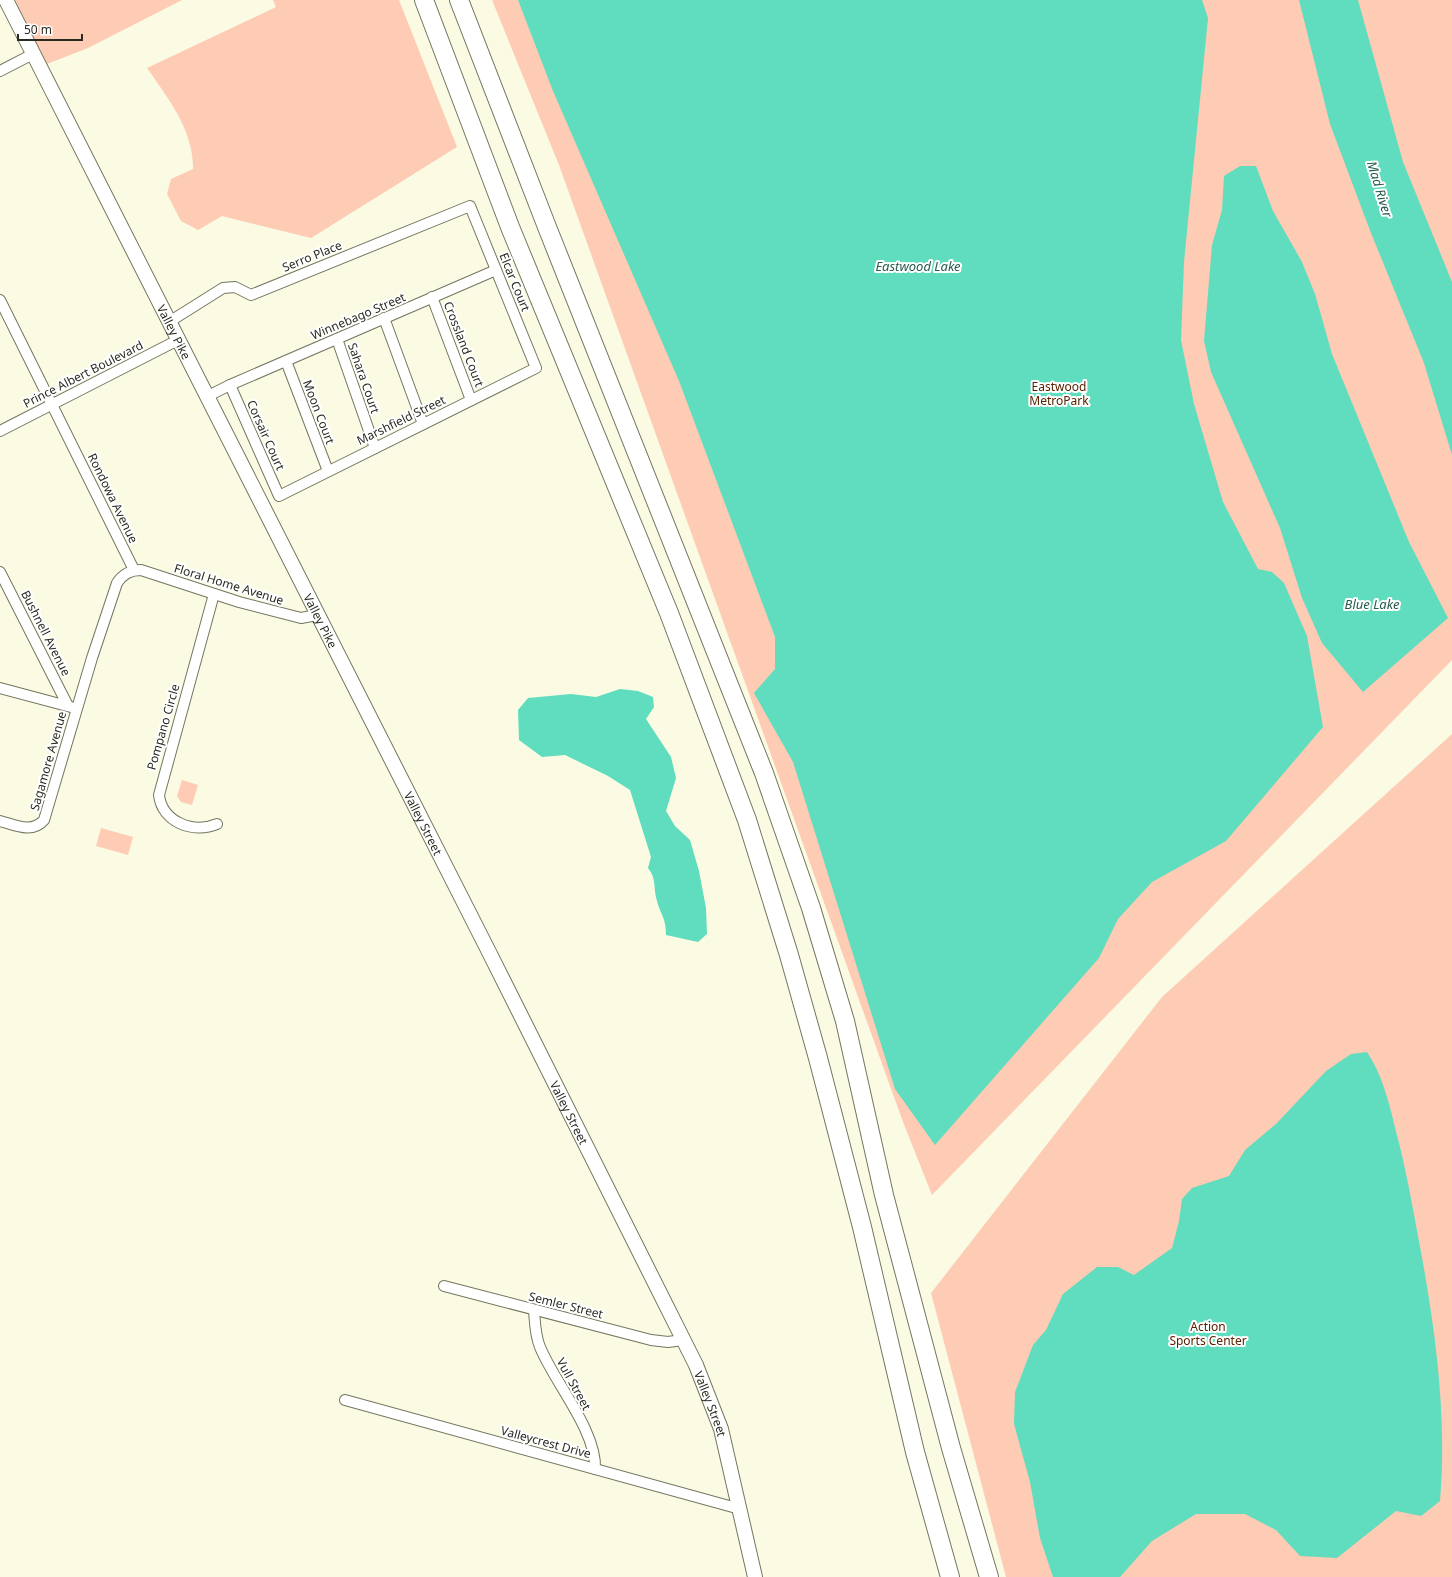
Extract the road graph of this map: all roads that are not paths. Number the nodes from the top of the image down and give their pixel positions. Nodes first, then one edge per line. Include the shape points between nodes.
1 (6, 0) edge
2 (424, 0) edge
3 (459, 0) edge
4 (33, 54) junction
5 (0, 70) edge
6 (470, 206) joint
7 (496, 270) junction
8 (432, 297) junction
9 (0, 300) edge
10 (384, 318) junction
11 (169, 322) junction
12 (337, 339) junction
13 (178, 340) junction
14 (286, 361) junction
15 (536, 368) joint
16 (230, 385) junction
17 (206, 397) junction
18 (471, 400) junction
19 (52, 404) junction
20 (423, 424) junction
21 (0, 431) edge
22 (375, 448) junction
23 (328, 472) junction
24 (279, 496) joint
25 (134, 570) junction
26 (0, 572) edge
27 (214, 594) junction
28 (317, 615) junction
29 (342, 664) joint
30 (0, 688) edge
31 (73, 707) junction
32 (0, 821) edge
33 (217, 824) dead end
34 (444, 1286) dead end
35 (534, 1310) junction
36 (683, 1340) junction
37 (345, 1400) dead end
38 (595, 1469) junction
39 (740, 1509) junction
40 (755, 1577) edge
41 (950, 1577) edge
42 (989, 1577) edge

1 - 4 street, Valley Pike
2 - 41 highway via 510,227 669,613 747,820 818,1058 862,1227 915,1452
3 - 42 highway via 764,773 811,908 845,1022 884,1195 951,1448
4 - 5 street
4 - 11 street, Valley Pike
6 - 7 street, Elcar Court
6 - 11 street, Serro Place via 250,295 235,288 223,288
7 - 8 street, Winnebago Street
7 - 15 street, Elcar Court
8 - 10 street, Winnebago Street
8 - 18 street, Crossland Court
9 - 19 street, Rondowa Avenue
10 - 12 street, Winnebago Street
10 - 20 street
11 - 13 street, Valley Pike
12 - 14 street, Winnebago Street
12 - 22 street, Sahara Court
13 - 17 street, Valley Pike
13 - 19 street, Prince Albert Boulevard
14 - 16 street, Winnebago Street
14 - 23 street, Moon Court
15 - 18 street, Marshfield Street
16 - 17 street, Winnebago Street
16 - 24 street, Corsair Court
17 - 28 street, Valley Pike
18 - 20 street, Marshfield Street
19 - 21 street, Prince Albert Boulevard
19 - 25 street, Rondowa Avenue
20 - 22 street, Marshfield Street
22 - 23 street, Marshfield Street
23 - 24 street, Marshfield Street
25 - 27 street, Floral Home Avenue via 150,572
25 - 31 street via 125,574 117,583
26 - 31 street, Bushnell Avenue
27 - 28 street, Floral Home Avenue via 301,618
27 - 33 street, Pompano Circle via 159,802 166,814 182,823 202,828
28 - 29 street, Valley Pike
29 - 36 street, Valley Street
30 - 31 street
31 - 32 street, Sagamore Avenue via 41,825 31,829
34 - 35 street, Semler Street
35 - 36 street, Semler Street via 651,1340
35 - 38 street, Vull Street via 540,1347 593,1450
36 - 39 street, Valley Street via 721,1428
37 - 38 street, Valleycrest Drive
38 - 39 street, Valleycrest Drive
39 - 40 street, Valley Street

